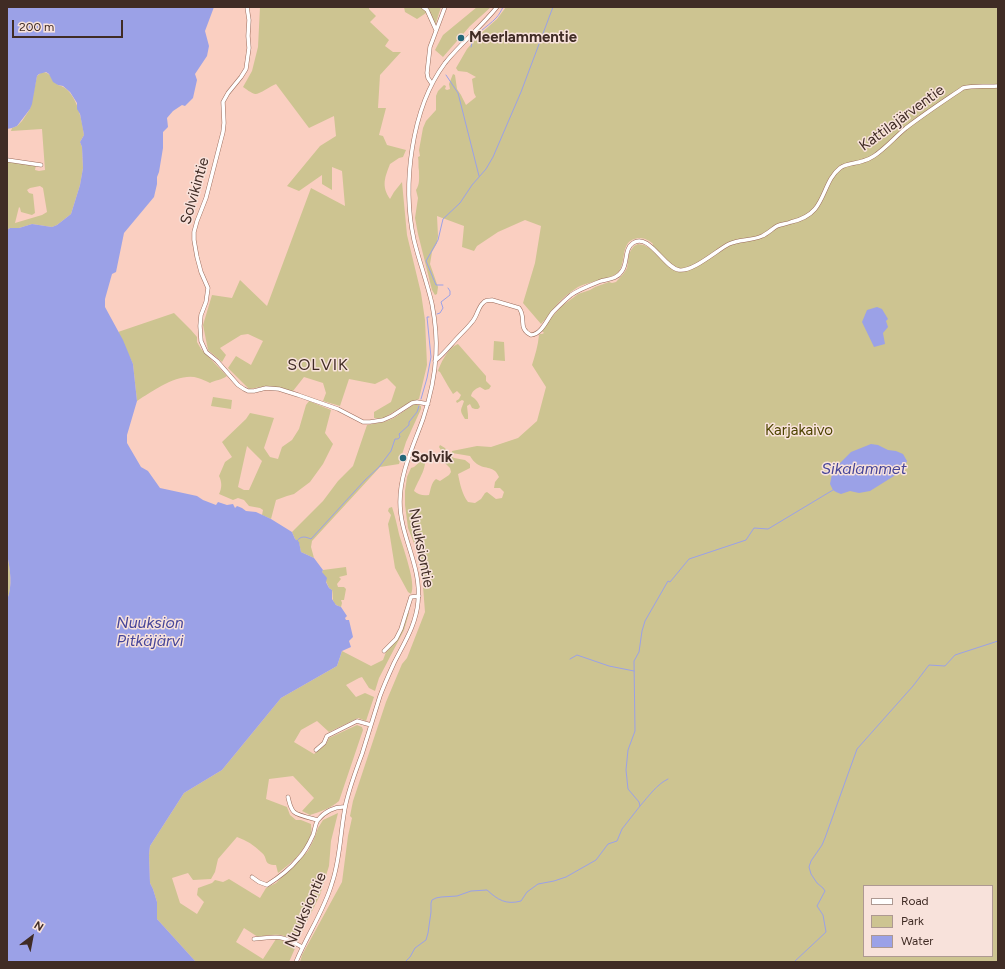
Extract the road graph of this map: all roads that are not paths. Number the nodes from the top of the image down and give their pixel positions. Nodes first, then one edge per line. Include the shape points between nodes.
1 (248, 7) edge
2 (423, 7) edge
3 (445, 7) edge
4 (497, 7) edge
5 (436, 30) junction
6 (432, 84) junction
7 (998, 86) edge
8 (7, 160) edge
9 (40, 165) dead end
10 (435, 361) junction
11 (428, 404) junction
12 (419, 596) junction
13 (384, 650) dead end
14 (371, 725) junction
15 (316, 750) dead end
16 (288, 797) dead end
17 (345, 807) junction
18 (318, 820) junction
19 (252, 877) dead end
20 (254, 939) dead end
21 (302, 947) junction
22 (296, 962) edge

1 - 11 street, Solvikintie via 249,48 246,69 223,102 223,132 206,198 194,232 197,257 208,288 200,326 204,349 238,385 248,391 272,388 285,391 363,422 384,420 412,403
2 - 5 street via 427,10
3 - 5 street
4 - 6 street, Nuuksiontie via 452,56
5 - 6 street via 430,47 427,73
6 - 10 street, Nuuksiontie via 414,140 409,185 414,237 434,318
7 - 10 street, Kattilajärventie via 963,88 909,126 873,157 840,168 814,210 797,221 778,226 760,237 729,244 684,270 669,265 646,242 632,243 624,268 618,275 576,292 554,311 537,334 531,335 524,330 519,308 488,300 482,304 472,322
8 - 9 street
10 - 11 street, Nuuksiontie
11 - 12 street, Nuuksiontie via 406,464 400,496 401,517 417,572
12 - 13 street via 411,597 396,639
12 - 14 street, Nuuksiontie via 413,625 387,679
14 - 15 street via 357,721 327,736
14 - 17 street, Nuuksiontie
16 - 18 street via 293,811
17 - 18 street via 326,813
17 - 21 street, Nuuksiontie via 333,882
18 - 19 street via 306,849 298,860 267,885
20 - 21 street via 274,936 285,938
21 - 22 street, Nuuksiontie

